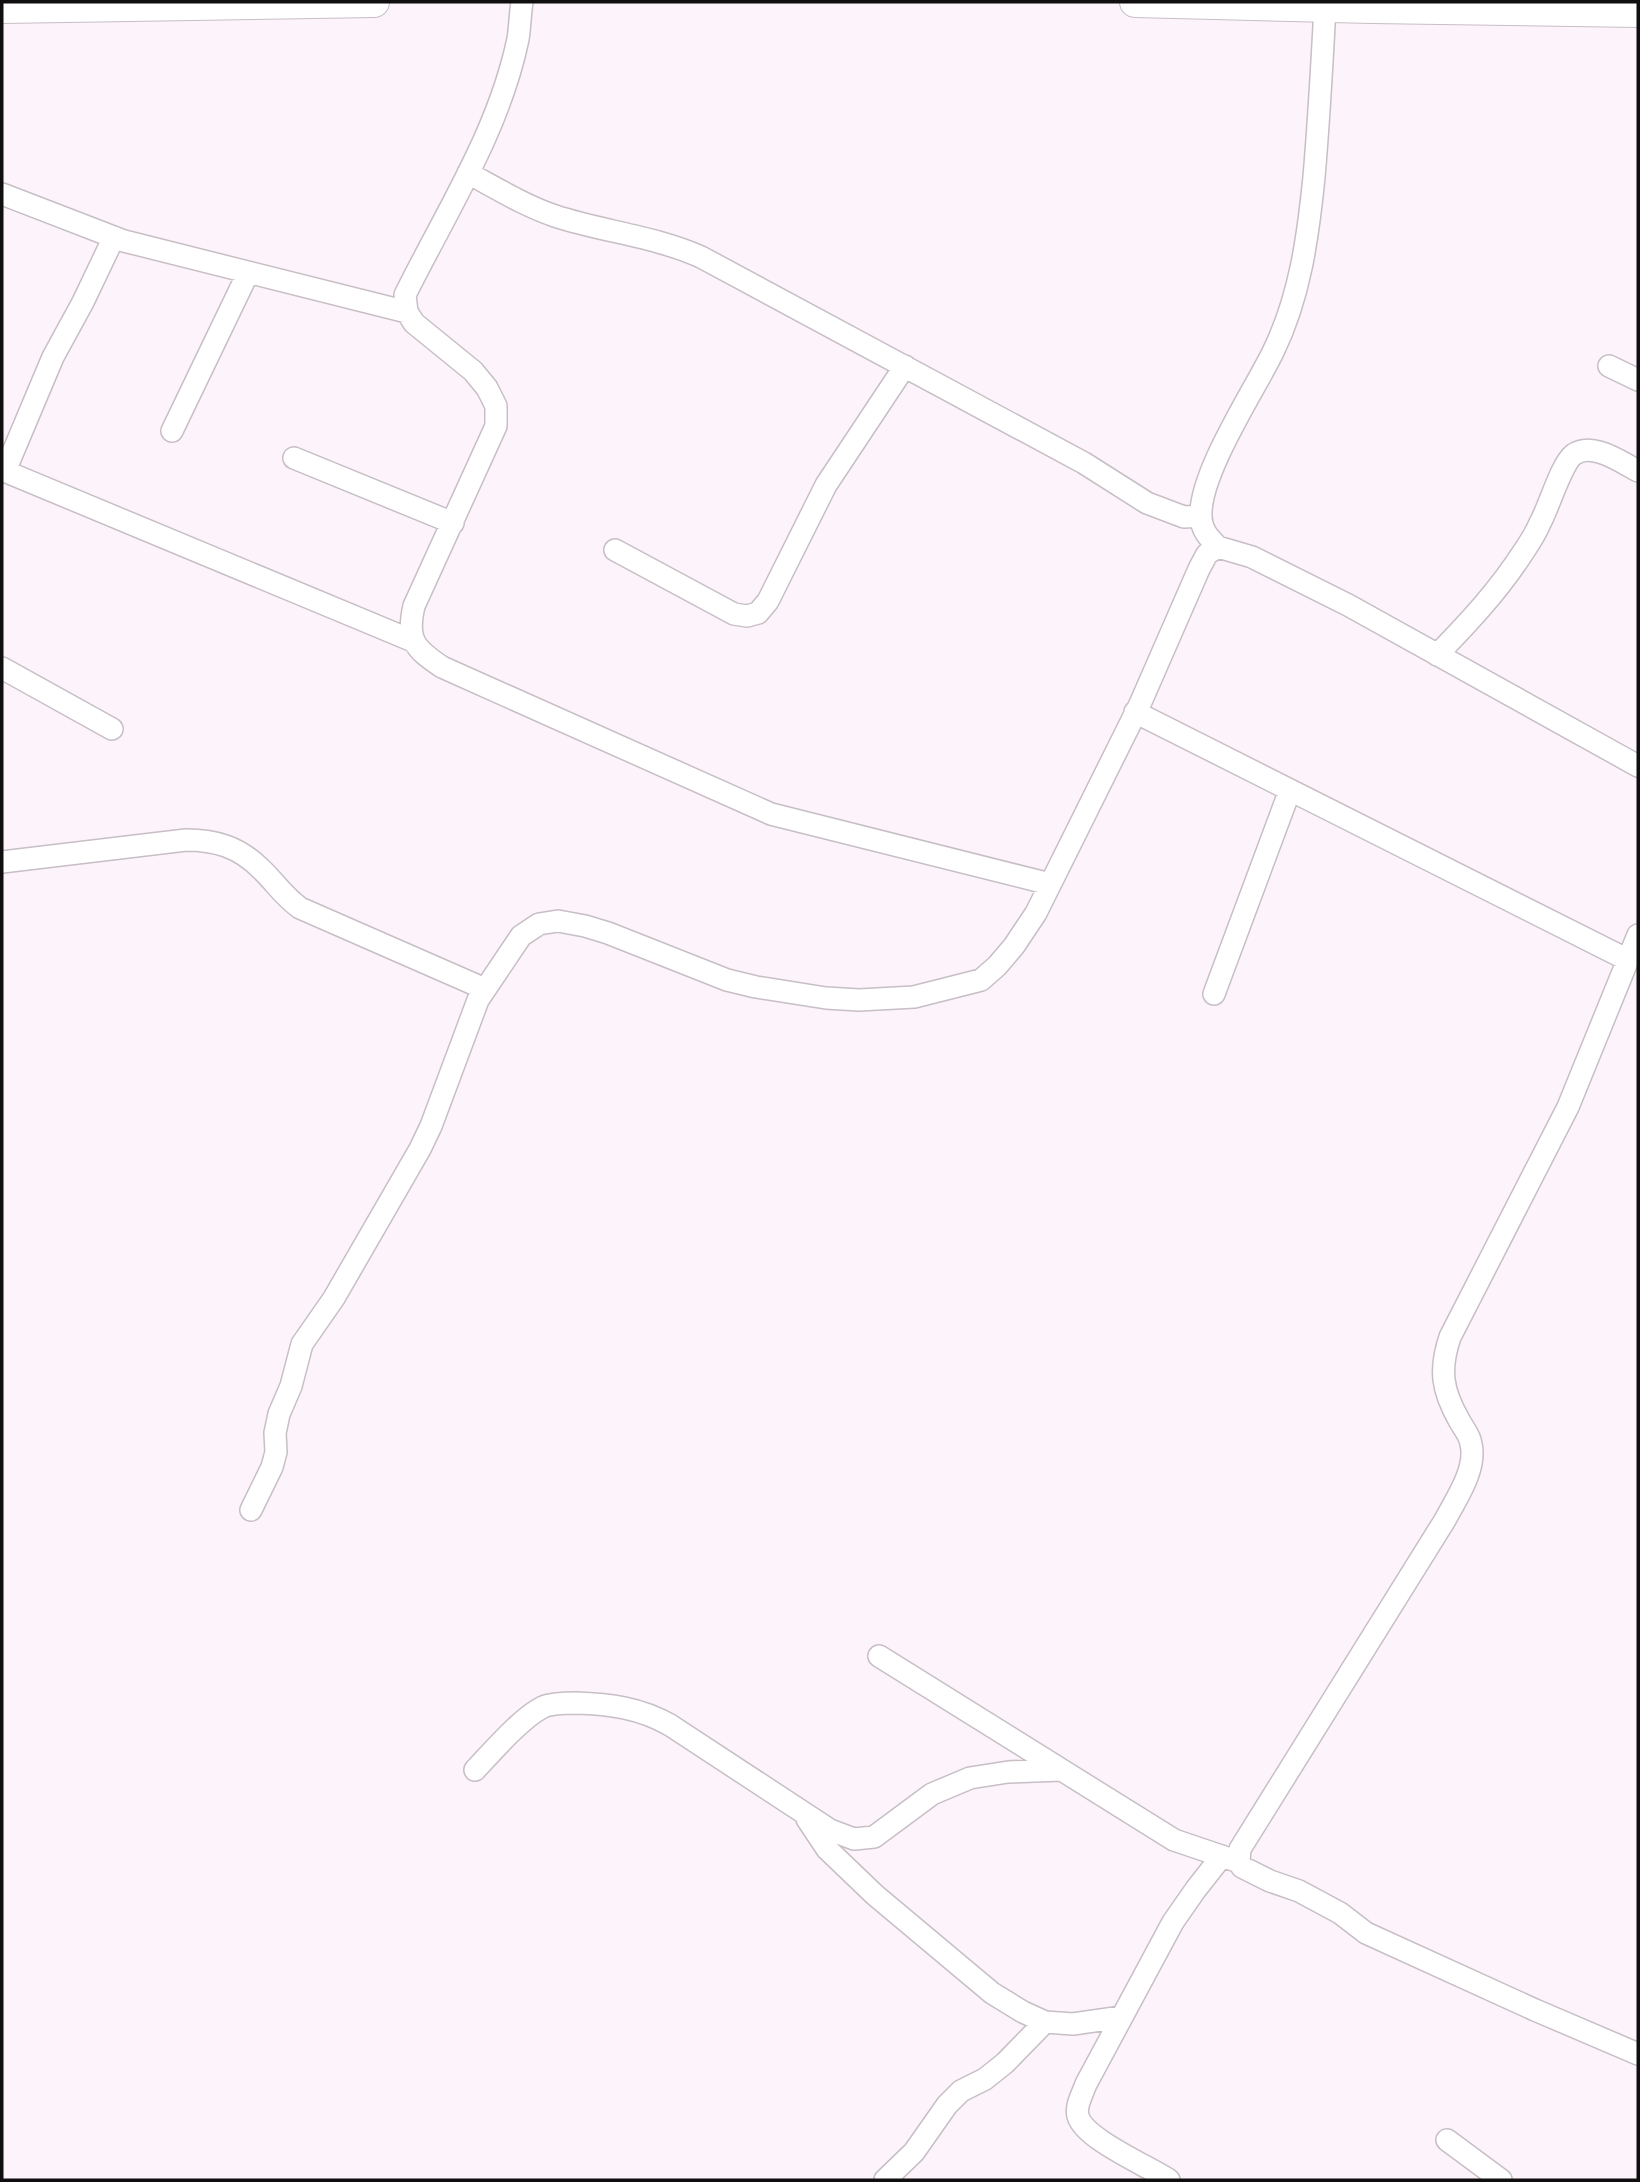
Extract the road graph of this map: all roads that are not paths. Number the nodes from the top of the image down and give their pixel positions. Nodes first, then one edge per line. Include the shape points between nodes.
1 (374, 2) edge
2 (522, 2) edge
3 (1135, 2) edge
4 (1325, 7) junction
5 (2, 8) edge
6 (1638, 12) edge
7 (468, 173) junction
8 (2, 194) edge
9 (114, 237) junction
10 (248, 273) junction
11 (407, 312) junction
12 (905, 366) junction
13 (1609, 366) dead end
14 (1638, 380) edge
15 (172, 431) dead end
16 (294, 458) dead end
17 (3, 470) edge
18 (1638, 471) edge
19 (1200, 516) junction
20 (453, 523) junction
21 (1218, 547) junction
22 (615, 550) dead end
23 (413, 642) junction
24 (1437, 655) junction
25 (2, 668) edge
26 (1135, 712) junction
27 (113, 729) dead end
28 (1638, 766) edge
29 (1290, 790) junction
30 (2, 862) edge
31 (1050, 884) junction
32 (1638, 935) edge
33 (1628, 960) junction
34 (485, 989) junction
35 (1214, 994) dead end
36 (251, 1510) dead end
37 (879, 1656) dead end
38 (474, 1770) dead end
39 (1061, 1770) junction
40 (800, 1810) junction
41 (1230, 1859) junction
42 (1122, 2017) junction
43 (1045, 2022) junction
44 (1638, 2054) edge
45 (1447, 2140) dead end
46 (886, 2180) edge
47 (1168, 2180) edge
48 (1502, 2180) edge

1 - 5 highway
2 - 7 street via 518,37 498,107
3 - 4 highway
4 - 6 highway
4 - 19 street via 1311,212 1299,280 1274,350 1212,470
7 - 11 street via 405,295
7 - 12 street via 556,216 656,240 701,257
8 - 9 street
9 - 10 street
9 - 17 street
10 - 11 street
10 - 15 street
11 - 20 street via 414,323 473,371 496,405 496,426
12 - 19 street via 1084,463 1147,503 1184,517
12 - 22 street via 826,485 758,613 734,614
13 - 14 street
16 - 20 street
17 - 23 street
18 - 24 street via 1596,452 1573,456 1517,561 1479,612
19 - 21 street via 1204,533
20 - 23 street via 414,606
21 - 24 street via 1252,557
21 - 26 street via 1207,554 1199,569
23 - 31 street via 442,667 771,814
24 - 28 street
25 - 27 street
26 - 29 street
26 - 31 street
29 - 33 street
29 - 35 street
30 - 34 street via 186,840 221,843 260,868 300,908
31 - 34 street via 1036,913 997,966 981,979 914,997 848,1000 757,987 727,980 608,933 558,921 539,924 521,936
32 - 33 street
33 - 41 street via 1568,1107 1450,1337 1443,1360 1444,1386 1472,1445 1462,1488 1417,1567
34 - 36 street via 420,1149 334,1298 302,1343 277,1424 272,1467
37 - 39 street
38 - 40 street via 544,1706 626,1707 652,1715
39 - 40 street via 970,1778 932,1794 874,1837 854,1839
39 - 41 street via 1174,1840
40 - 43 street via 827,1849 875,1895 992,1993
41 - 42 street via 1196,1889
41 - 44 street via 1340,1913 1366,1933
42 - 43 street via 1073,2024
42 - 47 street via 1086,2084 1077,2114 1085,2129
43 - 46 street via 1005,2063 961,2091
45 - 48 street

